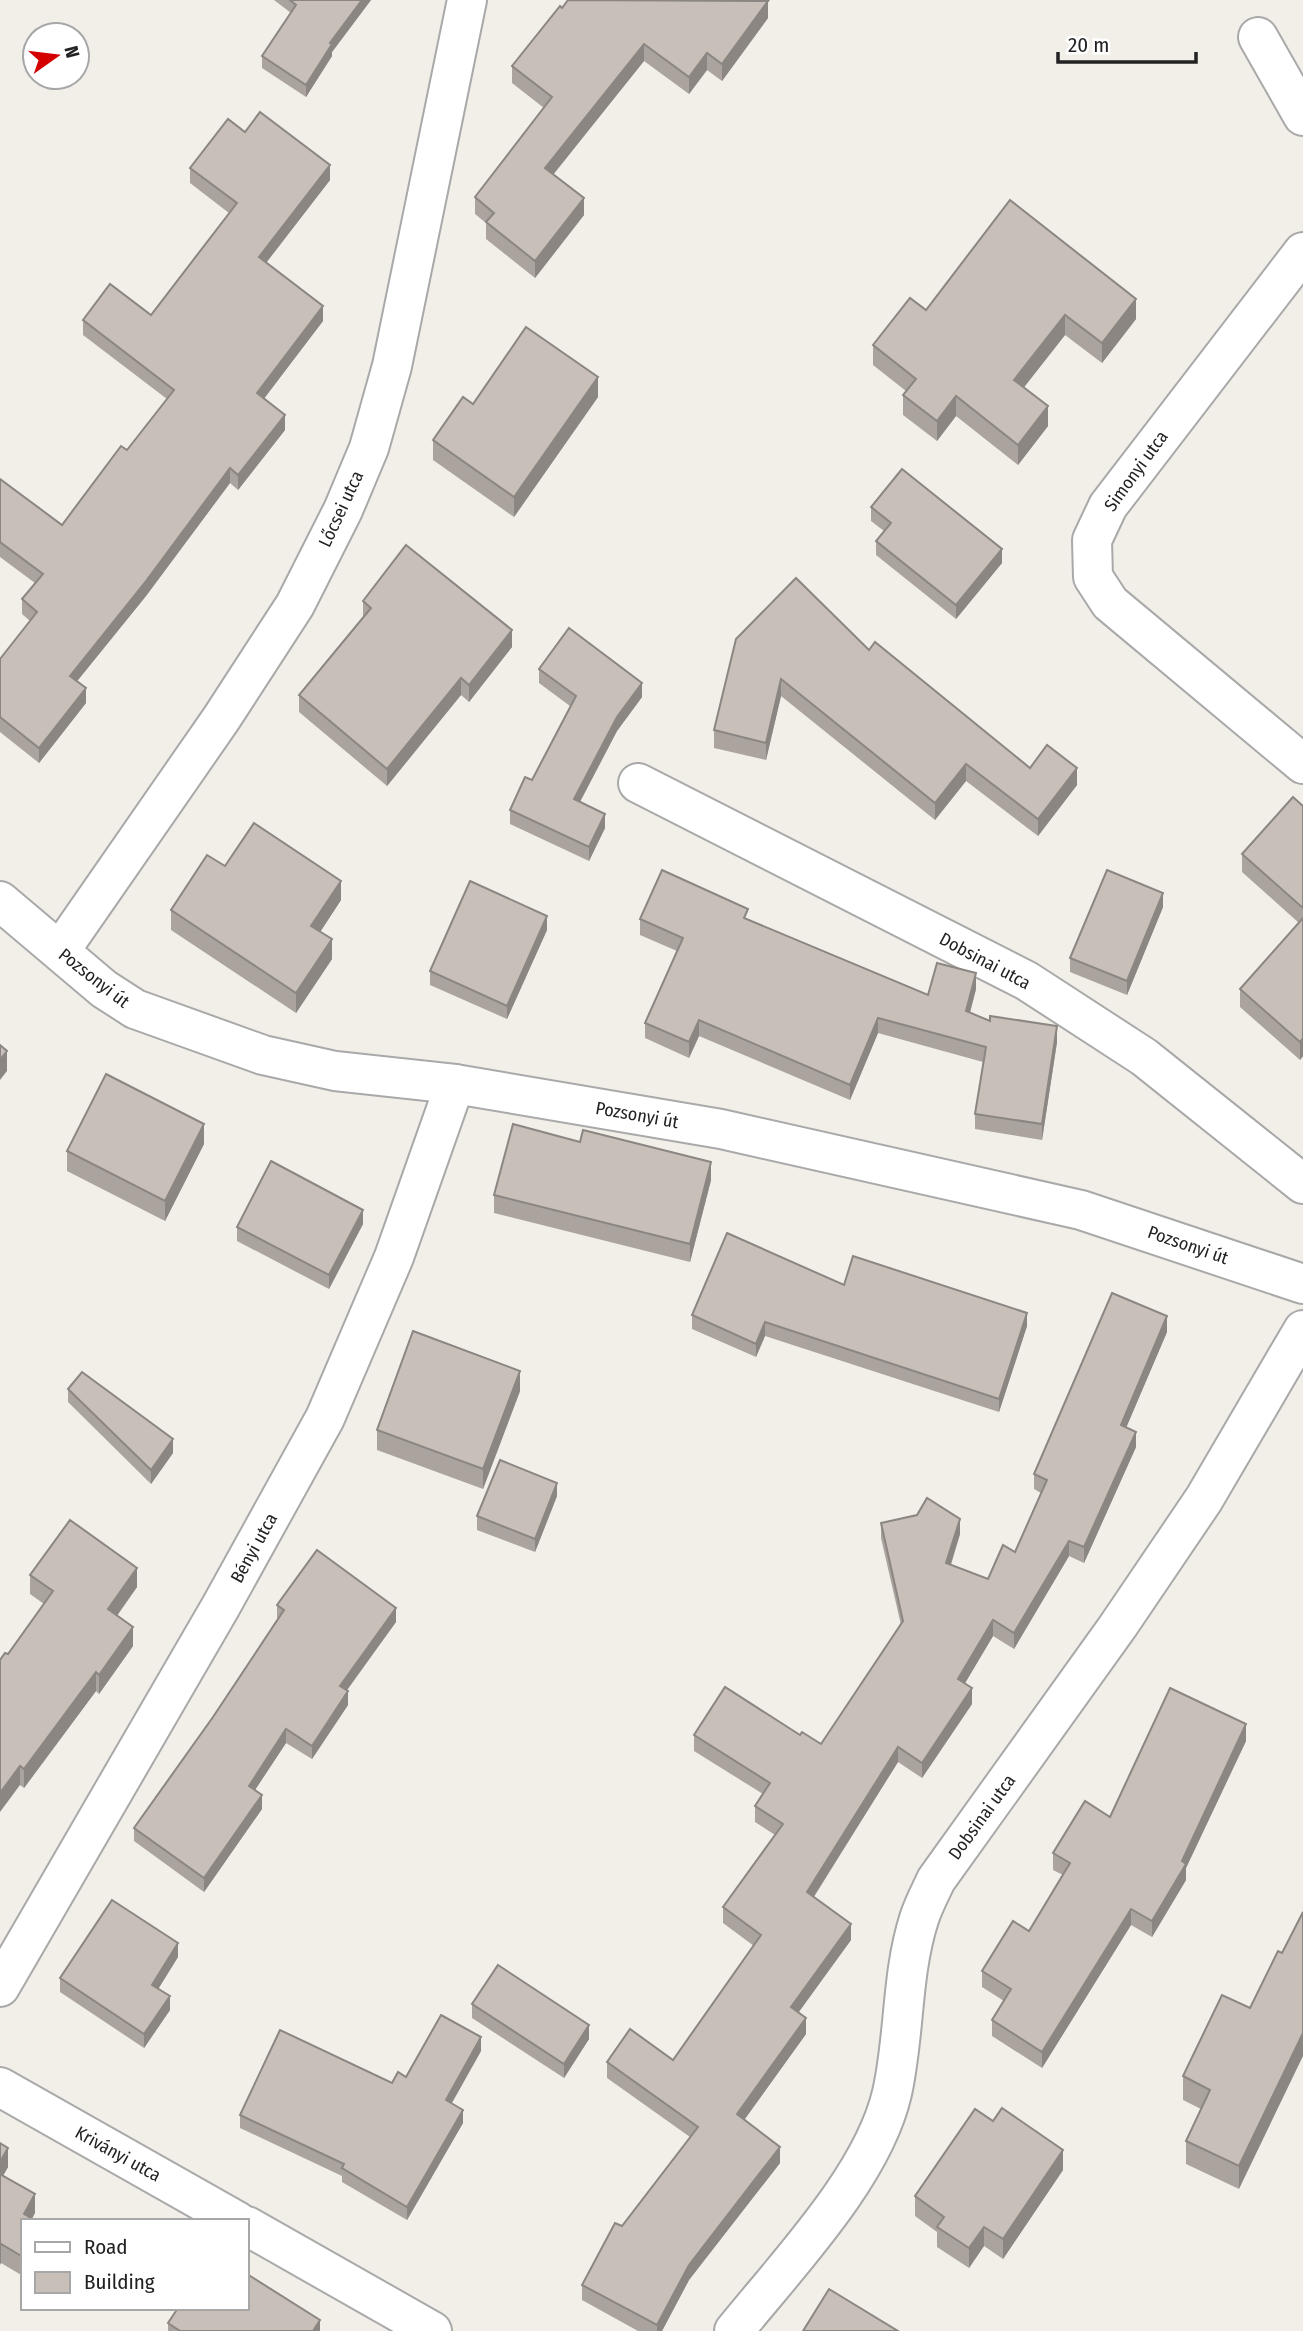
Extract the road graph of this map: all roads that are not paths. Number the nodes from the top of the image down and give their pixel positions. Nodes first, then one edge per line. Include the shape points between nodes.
1 (467, 0) edge
2 (1258, 37) dead end
3 (1303, 116) edge
4 (1303, 252) edge
5 (1303, 764) edge
6 (638, 783) dead end
7 (0, 901) edge
8 (60, 951) junction
9 (455, 1084) junction
10 (1303, 1184) edge
11 (1303, 1284) edge
12 (1303, 1330) edge
13 (0, 1986) edge
14 (0, 2087) edge
15 (233, 2219) edge
16 (248, 2227) edge
17 (432, 2331) edge
18 (734, 2331) edge

1 - 8 street, Lőcsei utca via 391,366 369,448 343,510 295,605
2 - 3 street
4 - 5 street, Simonyi utca via 1108,506 1092,540 1093,577 1110,603
6 - 10 street, Dobsinai utca via 1027,981 1144,1057
7 - 8 street, Pozsonyi út
8 - 9 street, Pozsonyi út via 135,1009 263,1055 335,1071
9 - 11 street, Pozsonyi út via 721,1129 1081,1210
9 - 13 street, Bényi utca via 394,1257 324,1418 221,1606
12 - 18 street, Dobsinai utca via 1196,1511 936,1881 919,1919 909,1965 884,2121 865,2162 824,2220
14 - 15 street, Kriványi utca
16 - 17 street

